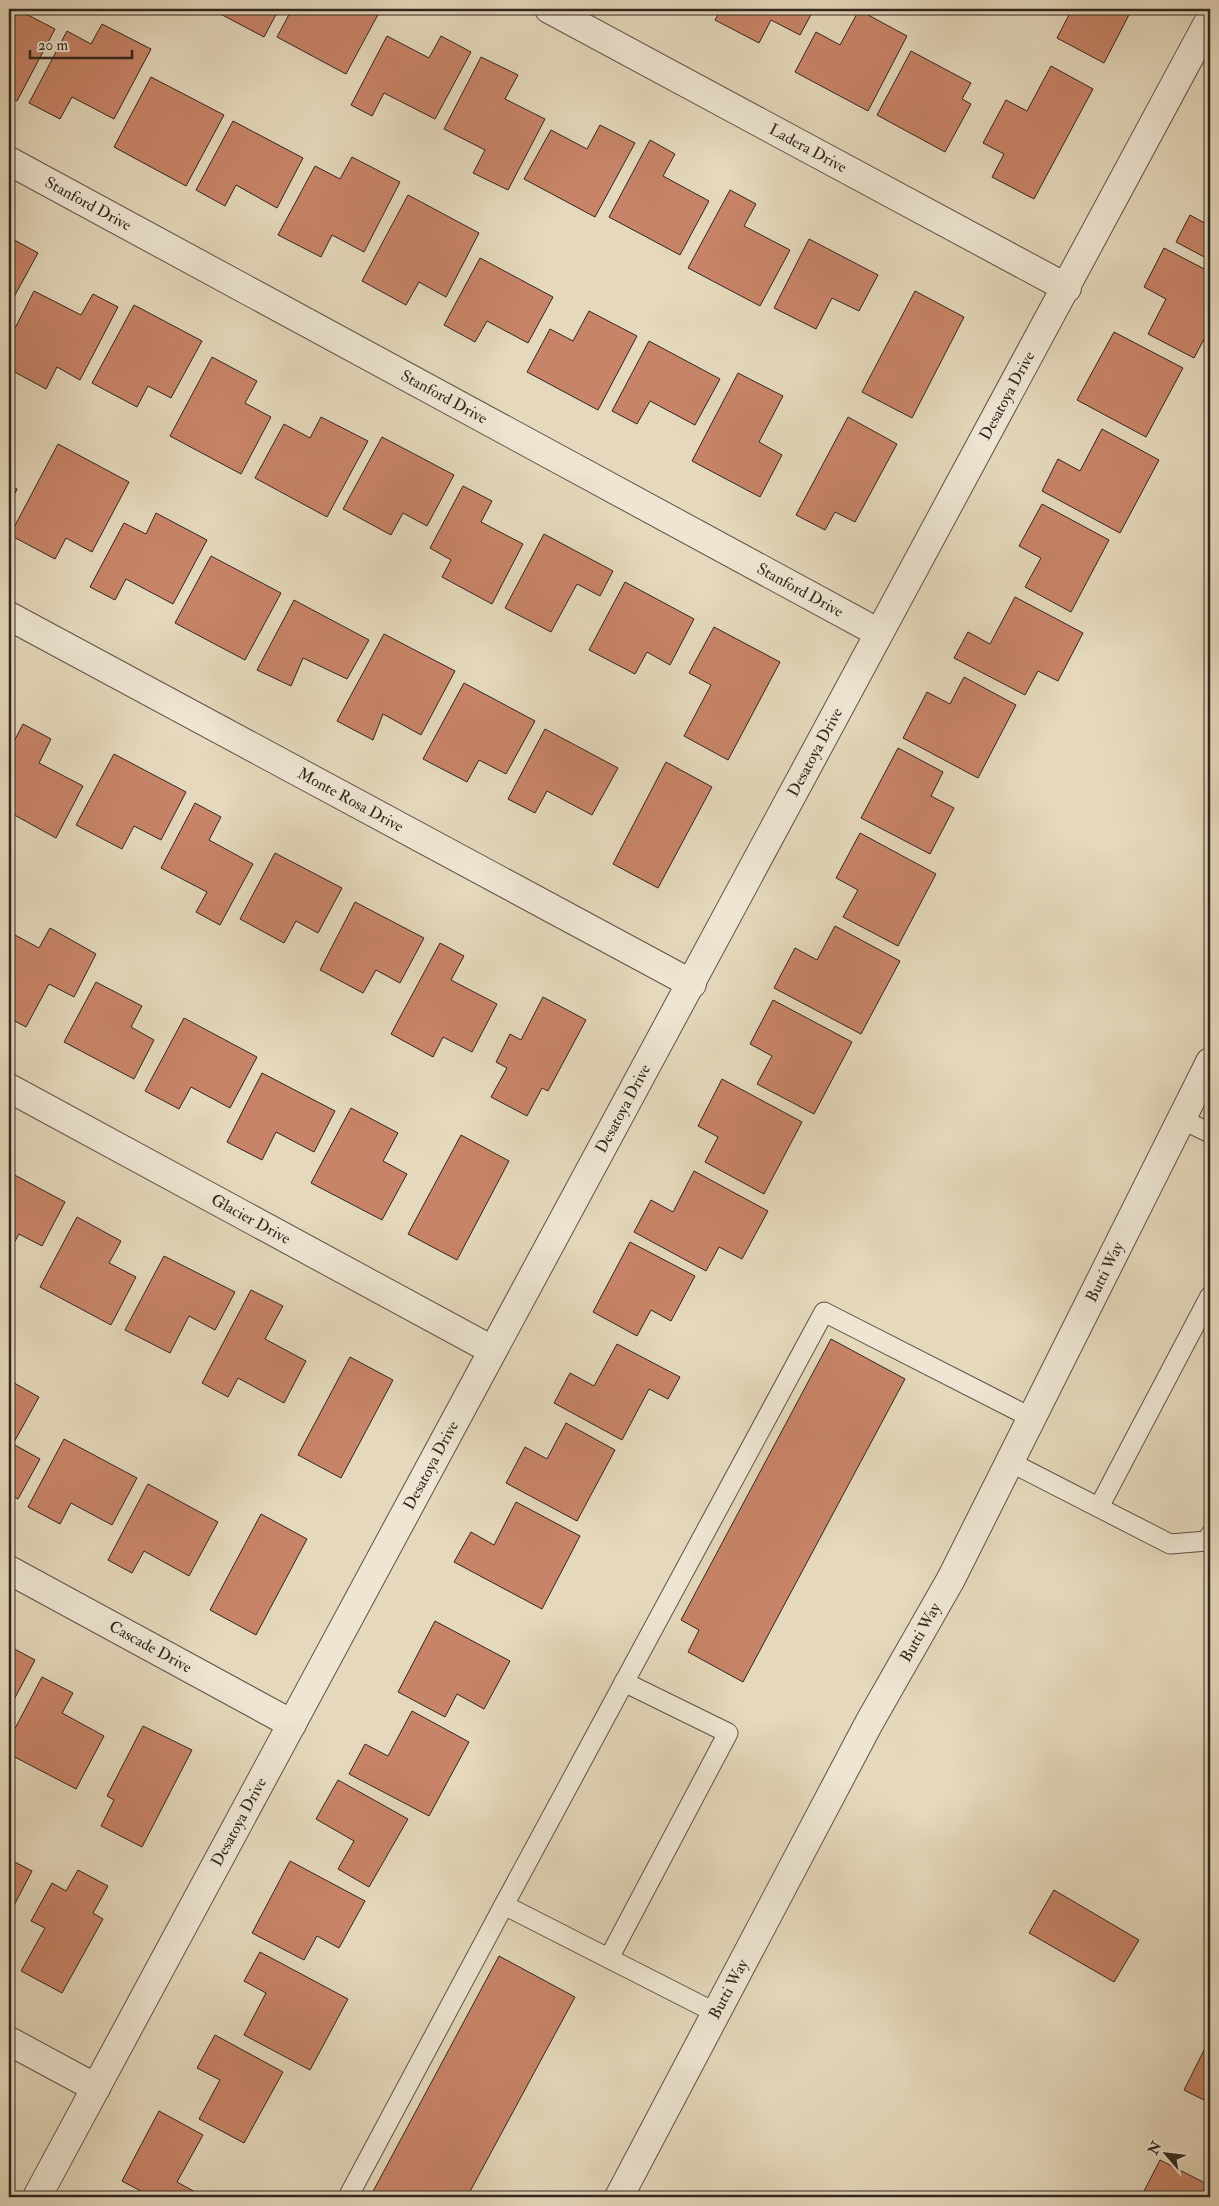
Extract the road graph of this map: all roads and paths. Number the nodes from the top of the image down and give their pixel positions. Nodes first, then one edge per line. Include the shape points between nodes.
1 (549, 9) edge
2 (1210, 19) edge
3 (9, 161) edge
4 (1067, 288) junction
5 (9, 616) edge
6 (878, 634) junction
7 (692, 984) junction
8 (1210, 1062) edge
9 (9, 1088) edge
10 (1181, 1119) junction
11 (1210, 1134) edge
12 (1210, 1296) edge
13 (492, 1350) junction
14 (1032, 1418) junction
15 (1010, 1462) junction
16 (1099, 1507) junction
17 (1210, 1535) edge
18 (9, 1570) edge
19 (624, 1682) junction
20 (292, 1724) junction
21 (504, 1905) junction
22 (609, 1958) junction
23 (716, 2013) junction
24 (9, 2041) edge
25 (96, 2088) junction
26 (37, 2197) edge
27 (348, 2197) edge
28 (619, 2197) edge

1 - 4 street, Ladera Drive
2 - 4 street, Desatoya Drive
3 - 6 street, Stanford Drive
4 - 6 street, Desatoya Drive
5 - 7 street, Monte Rosa Drive
6 - 7 street, Desatoya Drive
7 - 13 street, Desatoya Drive
8 - 10 street, Butti Way
9 - 13 street, Glacier Drive
10 - 11 lane
10 - 14 street, Butti Way
12 - 16 lane
13 - 20 street, Desatoya Drive
14 - 15 street, Butti Way
14 - 19 lane via 824,1312
15 - 16 lane
15 - 23 street, Butti Way via 951,1579 869,1723
16 - 17 lane via 1170,1544 1207,1541
18 - 20 street, Cascade Drive
19 - 21 lane
19 - 22 lane via 728,1733
20 - 25 street, Desatoya Drive
21 - 22 lane
21 - 27 lane
22 - 23 lane
23 - 28 street, Butti Way
24 - 25 street
25 - 26 street, Desatoya Drive

